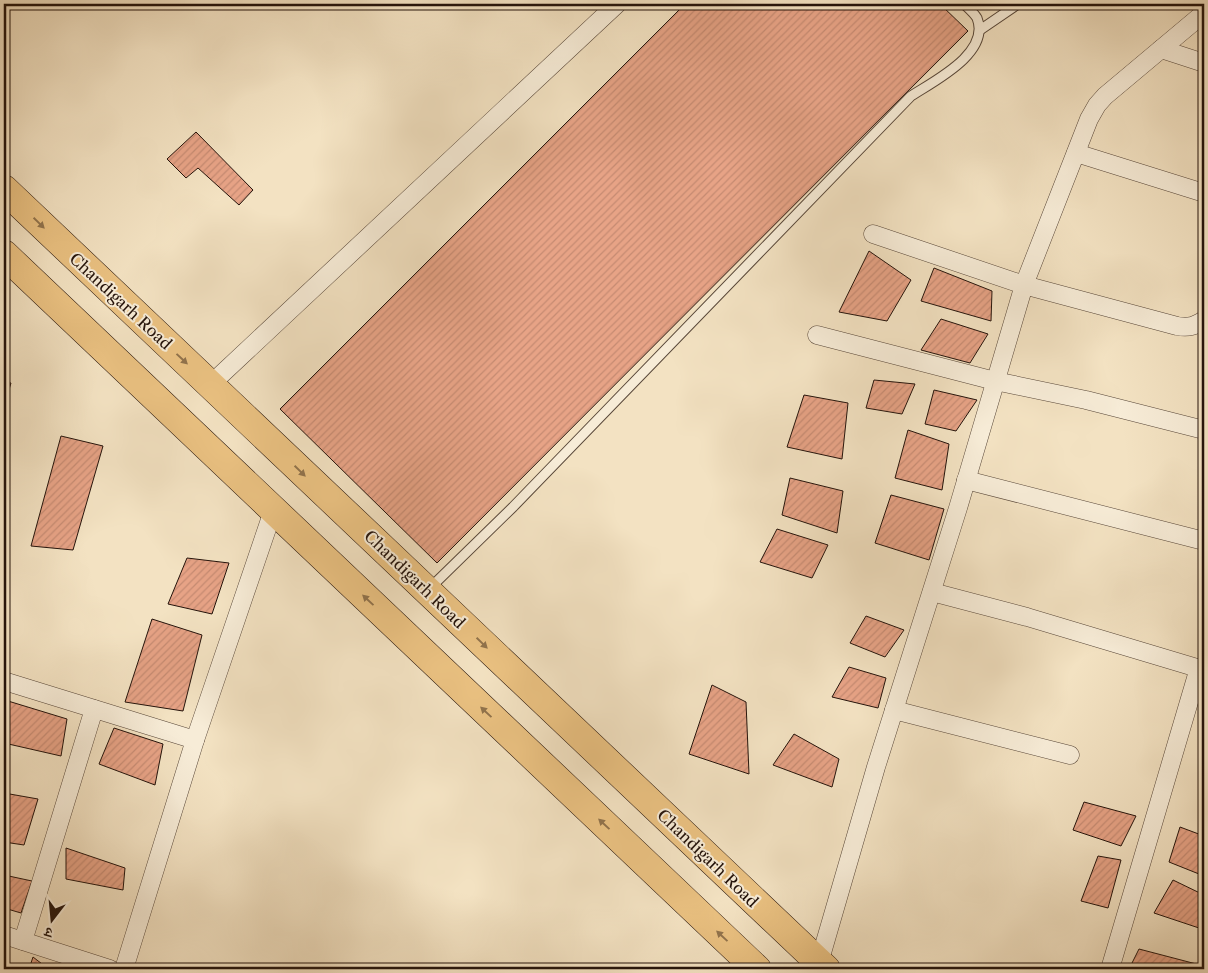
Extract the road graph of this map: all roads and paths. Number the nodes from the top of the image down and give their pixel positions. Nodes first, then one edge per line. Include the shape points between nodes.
1 (617, 4) edge
2 (964, 4) edge
3 (1018, 4) edge
4 (1204, 13) edge
5 (980, 30) junction
6 (1161, 49) junction
7 (1204, 63) edge
8 (1076, 153) junction
9 (4, 189) edge
10 (1204, 192) edge
11 (873, 234) dead end
12 (4, 254) edge
13 (1024, 285) junction
14 (1204, 320) edge
15 (817, 335) dead end
16 (995, 381) junction
17 (210, 385) junction
18 (1204, 430) edge
19 (966, 480) junction
20 (274, 511) junction
21 (1204, 541) edge
22 (427, 591) junction
23 (932, 592) junction
24 (1202, 669) edge
25 (4, 681) edge
26 (94, 709) junction
27 (894, 710) junction
28 (196, 740) junction
29 (1070, 755) dead end
30 (4, 934) edge
31 (23, 941) junction
32 (822, 966) edge
33 (110, 969) edge
34 (124, 969) edge
35 (757, 969) edge
36 (1110, 969) edge

1 - 17 street
2 - 5 lane via 976,17
3 - 5 lane
4 - 6 street
5 - 22 lane via 975,46 963,61 910,96 513,507
6 - 7 street
6 - 8 street via 1097,104
8 - 10 street
8 - 13 street
9 -> 17 main road, Chandigarh Road
11 - 13 street
12 - 20 main road
13 - 14 street via 1187,328
13 - 16 street
15 - 16 street
16 - 18 street
16 - 19 street
17 -> 22 main road, Chandigarh Road
19 - 21 street
19 - 23 street
20 - 28 street
35 -> 20 main road
22 -> 32 main road, Chandigarh Road
23 - 24 street
23 - 27 street
24 - 36 street
25 - 26 street
26 - 28 street
26 - 31 street
27 - 29 street
27 - 32 street
28 - 34 street
30 - 31 street
31 - 33 street

